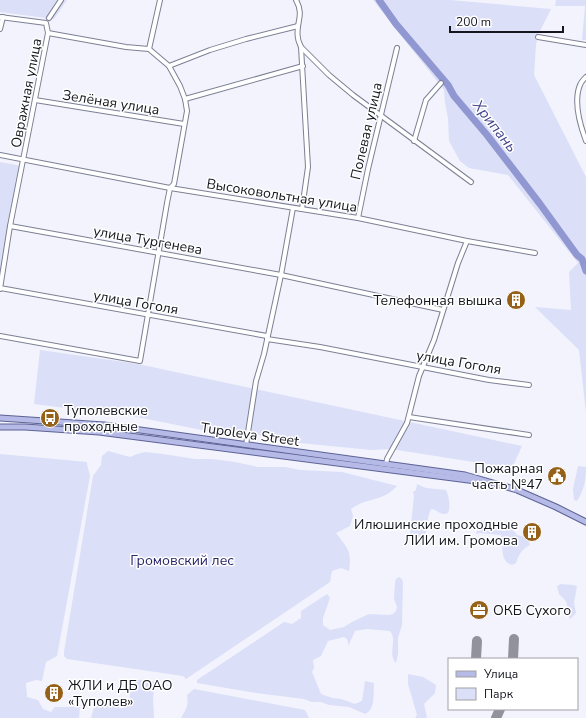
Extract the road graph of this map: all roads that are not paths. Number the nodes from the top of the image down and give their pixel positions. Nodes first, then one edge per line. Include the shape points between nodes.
1 (61, 0) edge
2 (160, 0) edge
3 (296, 0) edge
4 (1, 17) edge
5 (49, 18) dead end
6 (298, 26) junction
7 (0, 29) edge
8 (48, 33) junction
9 (538, 37) dead end
10 (586, 45) edge
11 (301, 47) junction
12 (149, 48) junction
13 (397, 48) dead end
14 (169, 66) junction
15 (303, 66) junction
16 (586, 77) edge
17 (441, 83) dead end
18 (185, 99) junction
19 (35, 100) junction
20 (380, 116) junction
21 (184, 124) junction
22 (414, 141) junction
23 (586, 141) edge
24 (0, 155) edge
25 (24, 160) junction
26 (471, 182) dead end
27 (170, 188) junction
28 (293, 208) junction
29 (302, 209) junction
30 (358, 218) junction
31 (10, 226) junction
32 (467, 241) junction
33 (159, 253) junction
34 (535, 253) dead end
35 (281, 275) junction
36 (0, 289) edge
37 (443, 310) junction
38 (147, 315) junction
39 (0, 336) edge
40 (267, 338) junction
41 (422, 367) junction
42 (529, 385) dead end
43 (409, 416) junction
44 (0, 418) edge
45 (0, 427) edge
46 (529, 435) dead end
47 (246, 445) junction
48 (386, 464) junction
49 (496, 483) junction
50 (586, 522) edge

1 - 5 street
2 - 12 street
3 - 6 street via 301,15
4 - 7 street
4 - 8 street, Овражная улица via 46,23
6 - 11 street
6 - 14 street via 210,50
8 - 12 street via 126,47
8 - 19 street, Овражная улица
9 - 10 street
11 - 15 street
11 - 20 street via 329,75
12 - 14 street
13 - 20 street, Полевая улица
14 - 18 street
15 - 18 street
15 - 29 street via 308,166
16 - 23 street via 580,84 577,100
17 - 22 street via 426,100
18 - 21 street via 187,111
19 - 21 street, Зелёная улица
19 - 25 street, Овражная улица
20 - 22 street
20 - 30 street, Полевая улица
21 - 27 street via 174,184
22 - 26 street
24 - 25 street, Высоковольтная улица
25 - 27 street, Высоковольтная улица
25 - 31 street, Овражная улица
27 - 28 street, Высоковольтная улица
27 - 33 street
28 - 29 street, Высоковольтная улица
28 - 35 street
29 - 30 street, Высоковольтная улица
30 - 32 street, Высоковольтная улица
31 - 33 street, улица Тургенева
31 - 36 street, Овражная улица
32 - 34 street, Высоковольтная улица
32 - 37 street
33 - 35 street, улица Тургенева
33 - 38 street
35 - 37 street, улица Тургенева
35 - 40 street
36 - 38 street, улица Гоголя
37 - 41 street
38 - 39 street via 140,361
38 - 40 street, улица Гоголя
40 - 41 street, улица Гоголя
40 - 47 street via 256,381
41 - 42 street, улица Гоголя
41 - 43 street
43 - 46 street
43 - 48 street
44 - 47 main road, Tupoleva Street via 104,425
45 - 49 main road, Tupoleva Street via 99,432
47 - 48 main road, Tupoleva Street
48 - 49 main road, Tupoleva Street via 465,475
49 - 50 main road, Tupoleva Street via 531,495

